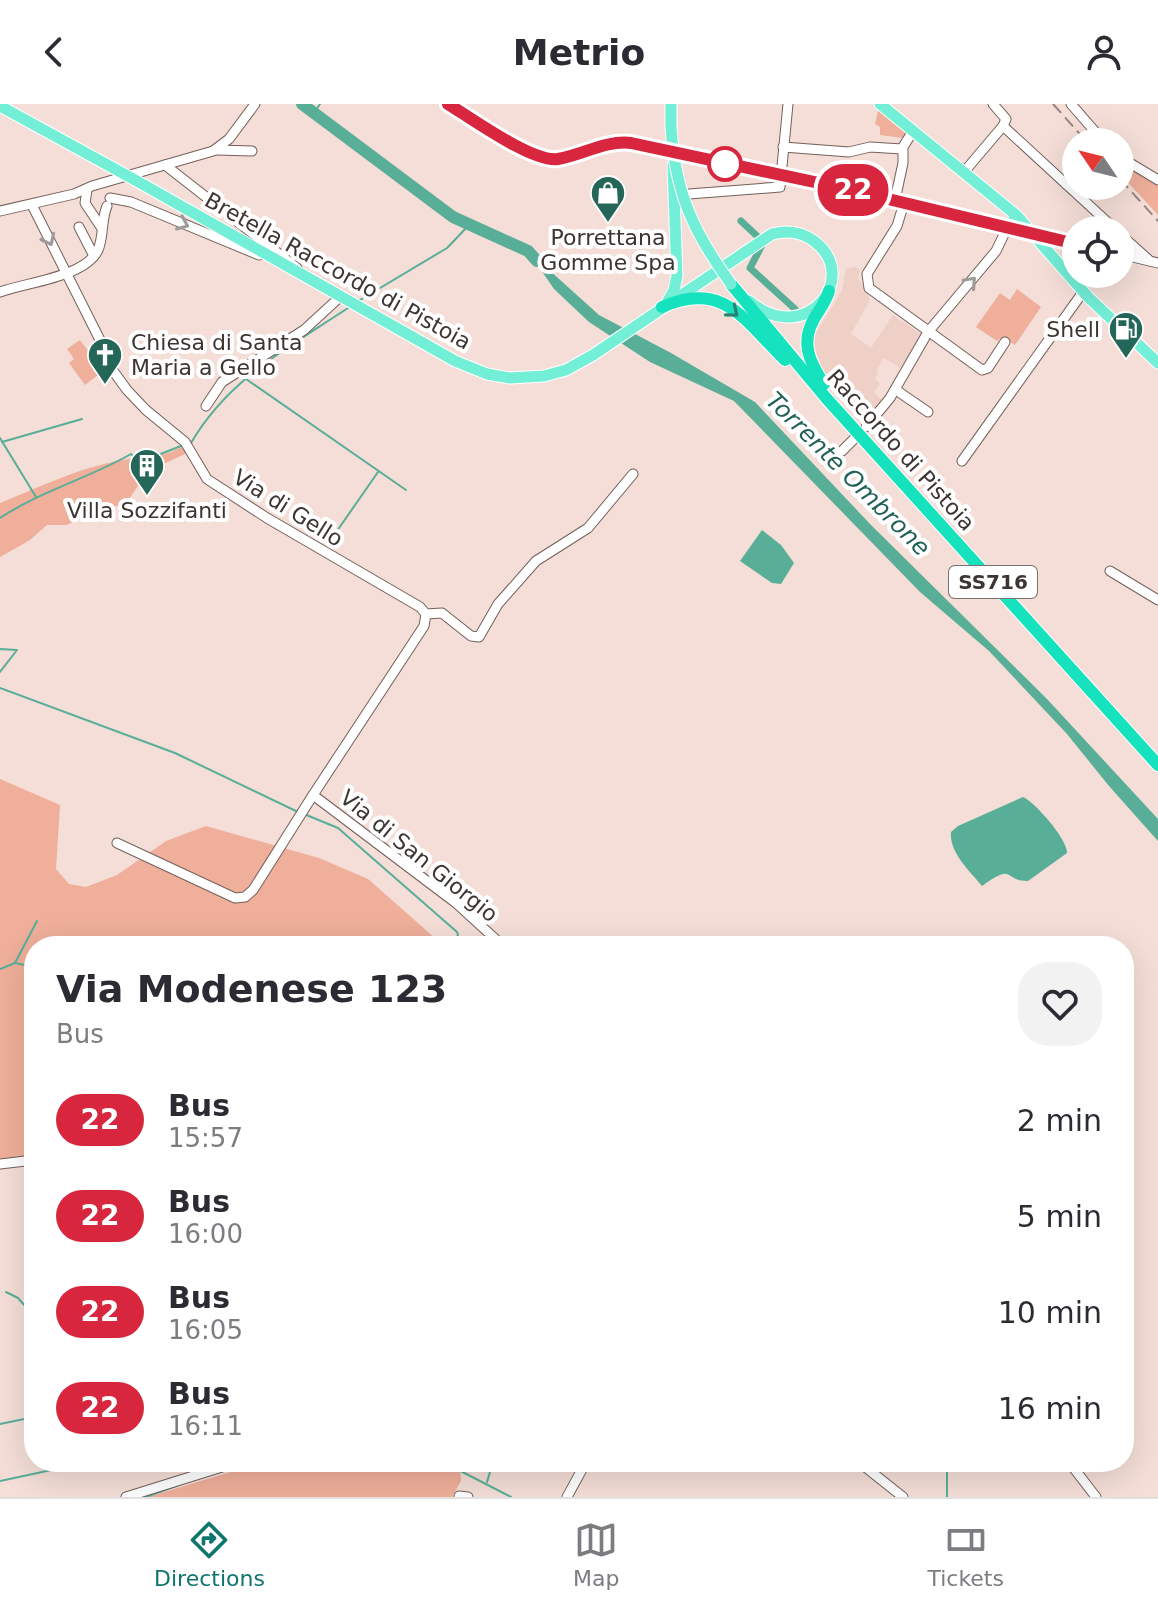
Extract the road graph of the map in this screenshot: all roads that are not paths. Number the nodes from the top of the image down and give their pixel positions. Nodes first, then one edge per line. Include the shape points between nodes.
1 (255, 104) edge
2 (448, 104) edge
3 (671, 104) edge
4 (788, 104) edge
5 (880, 104) edge
6 (993, 104) edge
7 (1071, 104) edge
8 (0, 106) edge
9 (1003, 126) junction
10 (1092, 128) edge
11 (913, 131) junction
12 (783, 147) junction
13 (902, 149) junction
14 (213, 151) junction
15 (252, 151) dead end
16 (673, 159) junction
17 (165, 165) junction
18 (1134, 165) edge
19 (757, 171) junction
20 (964, 172) junction
21 (115, 175) junction
22 (783, 175) junction
23 (1062, 180) edge
24 (1158, 180) edge
25 (755, 191) junction
26 (86, 194) junction
27 (689, 194) dead end
28 (106, 195) junction
29 (1083, 200) edge
30 (900, 202) junction
31 (32, 205) junction
32 (91, 209) junction
33 (0, 211) edge
34 (1016, 215) junction
35 (1101, 216) edge
36 (79, 227) dead end
37 (101, 227) junction
38 (1007, 228) junction
39 (1035, 234) junction
40 (1057, 240) junction
41 (1062, 241) edge
42 (1134, 245) edge
43 (1050, 253) junction
44 (94, 256) junction
45 (1134, 257) edge
46 (279, 261) junction
47 (1154, 262) edge
48 (302, 273) junction
49 (66, 274) junction
50 (731, 284) junction
51 (829, 291) junction
52 (0, 292) edge
53 (1083, 292) junction
54 (341, 296) junction
55 (662, 307) junction
56 (928, 332) junction
57 (1005, 342) dead end
58 (1158, 363) edge
59 (896, 390) junction
60 (828, 395) junction
61 (206, 406) dead end
62 (928, 412) dead end
63 (866, 427) dead end
64 (856, 437) dead end
65 (842, 451) dead end
66 (962, 461) dead end
67 (633, 474) dead end
68 (1110, 571) dead end
69 (1158, 600) edge
70 (426, 614) junction
71 (1158, 756) edge
72 (1158, 765) edge
73 (313, 795) junction
74 (117, 843) dead end
75 (492, 936) edge
76 (24, 1161) edge
77 (0, 1164) edge
78 (206, 1472) edge
79 (581, 1472) edge
80 (872, 1472) edge
81 (1077, 1472) edge
82 (126, 1497) edge
83 (567, 1497) edge
84 (903, 1497) edge
85 (1096, 1497) edge

1 - 14 street
2 - 19 street via 544,159 623,142
3 - 16 main road, Raccordo di Pistoia / SS716, bridge
4 - 12 street
5 - 11 main road
6 - 9 street via 1006,119
7 - 10 street
8 - 21 main road, Bretella Raccordo di Pistoia
9 - 20 street
9 - 23 street
11 - 13 street
11 - 20 main road
12 - 13 street
12 - 22 street
13 - 30 street
14 - 15 street
14 - 17 street
16 - 50 main road, Raccordo di Pistoia / SS716, bridge via 688,211
16 - 55 main road, bridge via 675,287
17 - 21 street
17 - 48 street
18 - 24 street
19 - 22 street
19 - 25 street
20 - 34 main road
21 - 28 street
21 - 46 main road, Bretella Raccordo di Pistoia, bridge via 144,185
22 - 25 street via 778,188
22 - 30 street
25 - 27 street
26 - 28 street
26 - 31 street
26 - 32 street
28 - 32 street via 100,210
28 - 37 street
28 -> 46 street
29 - 35 street
30 - 38 street
30 - 56 street via 898,223 866,282 874,294
31 - 33 street
31 -> 49 street, Via di Gello
32 - 37 street
34 - 38 main road
34 - 39 main road
36 - 44 street
37 - 44 street
38 - 39 street
56 -> 38 street via 979,274
39 - 40 street
39 - 43 main road
40 - 41 street
40 - 43 main road
42 - 47 street
43 - 53 main road
44 - 49 street
45 - 47 street
46 - 48 main road, Bretella Raccordo di Pistoia
48 - 54 main road, Bretella Raccordo di Pistoia
49 - 52 street
49 - 70 street, Via di Gello via 111,368 127,390 185,442 207,479
50 - 51 main road via 764,312 786,318 813,310
50 - 60 highway, Raccordo di Pistoia / SS716
51 - 55 main road, Bretella Raccordo di Pistoia via 831,267 822,249 805,235 779,232
51 - 60 highway via 807,342 810,362
53 - 58 main road
53 - 66 street
54 - 55 main road, Bretella Raccordo di Pistoia via 455,361 520,379 575,366
54 - 61 street via 304,330 222,382
55 -> 60 highway via 693,297 721,302
56 - 57 street via 984,370
56 - 59 street
59 - 62 street
59 - 63 street
60 - 71 highway, Raccordo di Pistoia / SS716
60 - 72 highway, Raccordo di Pistoia / SS716
64 - 65 street
67 - 70 street, Via di Gello via 590,526 536,561 501,599 479,637 442,613
68 - 69 street
70 - 73 street, Via di San Giorgio via 424,626
73 - 74 street, Via di San Giorgio via 245,897 235,898
73 - 75 street, Via di San Giorgio
76 - 77 street
78 - 82 street
79 - 83 street
80 - 84 street
81 - 85 street

